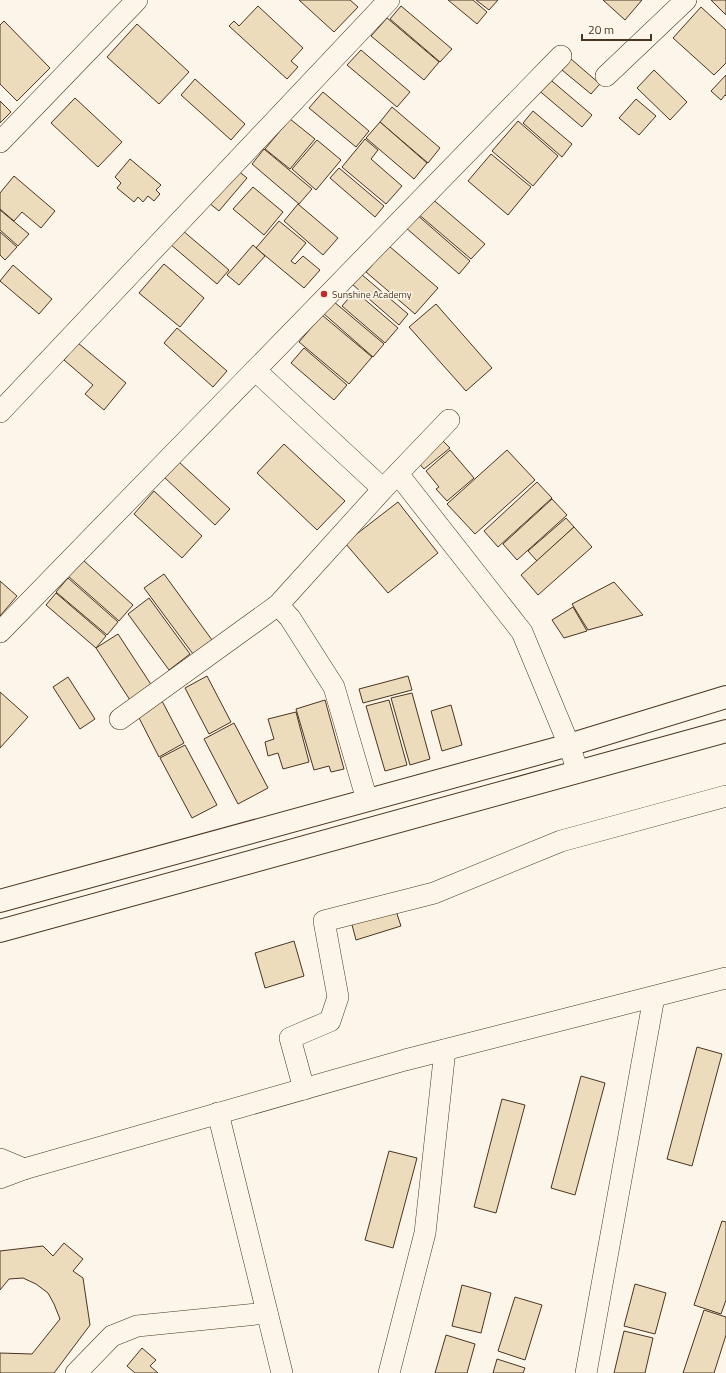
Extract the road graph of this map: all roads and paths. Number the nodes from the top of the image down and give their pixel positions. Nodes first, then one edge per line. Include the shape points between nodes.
1 (137, 0) edge
2 (389, 0) edge
3 (686, 0) edge
4 (561, 56) dead end
5 (606, 76) dead end
6 (0, 142) edge
7 (255, 370) junction
8 (0, 412) edge
9 (449, 420) dead end
10 (398, 474) junction
11 (383, 490) junction
12 (278, 605) junction
13 (0, 632) edge
14 (726, 698) edge
15 (120, 719) dead end
16 (726, 731) edge
17 (569, 744) junction
18 (578, 772) junction
19 (726, 796) edge
20 (367, 800) junction
21 (0, 901) edge
22 (0, 931) edge
23 (726, 978) edge
24 (654, 997) junction
25 (445, 1050) junction
26 (304, 1089) junction
27 (218, 1113) junction
28 (0, 1159) edge
29 (24, 1169) junction
30 (0, 1178) edge
31 (267, 1313) junction
32 (76, 1373) edge
33 (282, 1373) edge
34 (389, 1373) edge
35 (586, 1373) edge

1 - 6 street
2 - 8 street
3 - 5 street
4 - 7 street
7 - 11 street
7 - 13 street
9 - 10 street
10 - 11 street
10 - 17 street via 522,632
11 - 12 street
12 - 15 street
12 - 20 street via 290,618 334,687
14 - 17 street
16 - 18 street
17 - 18 street
17 - 20 street
18 - 22 street
19 - 26 street via 561,841 434,892 324,921 338,997 330,1021 290,1038
20 - 21 street
23 - 24 street
24 - 25 street
24 - 35 street
25 - 26 street
25 - 34 street via 425,1233
26 - 27 street
27 - 29 street
27 - 31 street
28 - 29 street
29 - 30 street
31 - 32 street via 137,1326 112,1336
31 - 33 street

